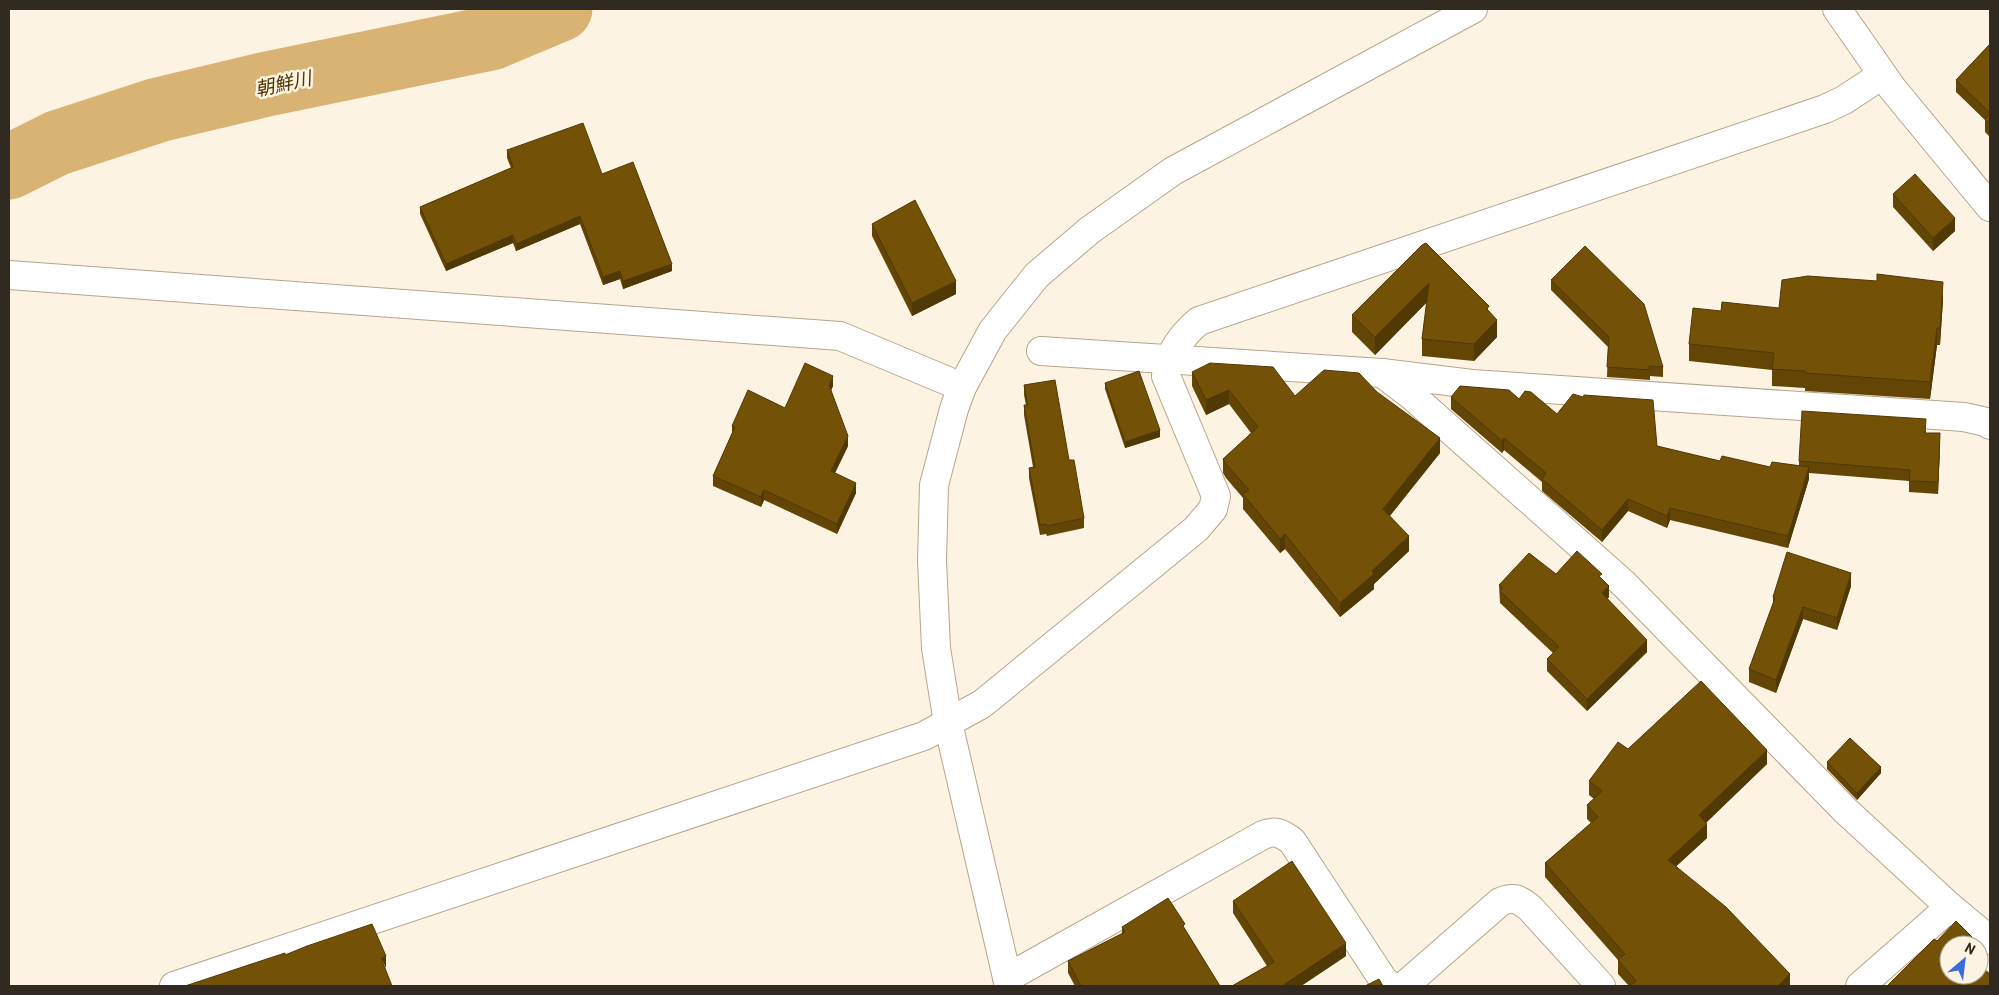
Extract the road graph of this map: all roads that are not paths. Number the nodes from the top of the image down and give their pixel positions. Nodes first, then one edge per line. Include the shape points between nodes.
1 (1473, 9) edge
2 (1837, 9) edge
3 (1882, 75) junction
4 (1990, 207) edge
5 (9, 276) edge
6 (1041, 351) dead end
7 (1169, 360) junction
8 (1382, 373) junction
9 (962, 387) junction
10 (1990, 425) edge
11 (948, 723) junction
12 (1950, 906) junction
13 (1990, 940) edge
14 (1008, 982) edge
15 (174, 986) edge
16 (1391, 986) edge
17 (1404, 986) edge
18 (1601, 986) edge
19 (1860, 986) edge

1 - 9 street via 1173,170 1090,230 1037,275 993,330
2 - 3 street
3 - 4 street
3 - 7 street via 1825,108 1212,315 1192,326
5 - 9 street via 840,336
6 - 7 street
7 - 8 street
7 - 11 street via 1166,376 1216,496 1212,510 1196,529 982,704
8 - 10 street via 1472,384 1964,417
8 - 12 street via 1624,584 1846,810
9 - 11 street via 934,485 932,561 936,648
11 - 14 street
11 - 15 street via 924,736
12 - 13 street
12 - 19 street
14 - 16 street via 1272,832 1292,840 1384,981
17 - 18 street via 1500,902 1510,898 1520,899 1530,908

